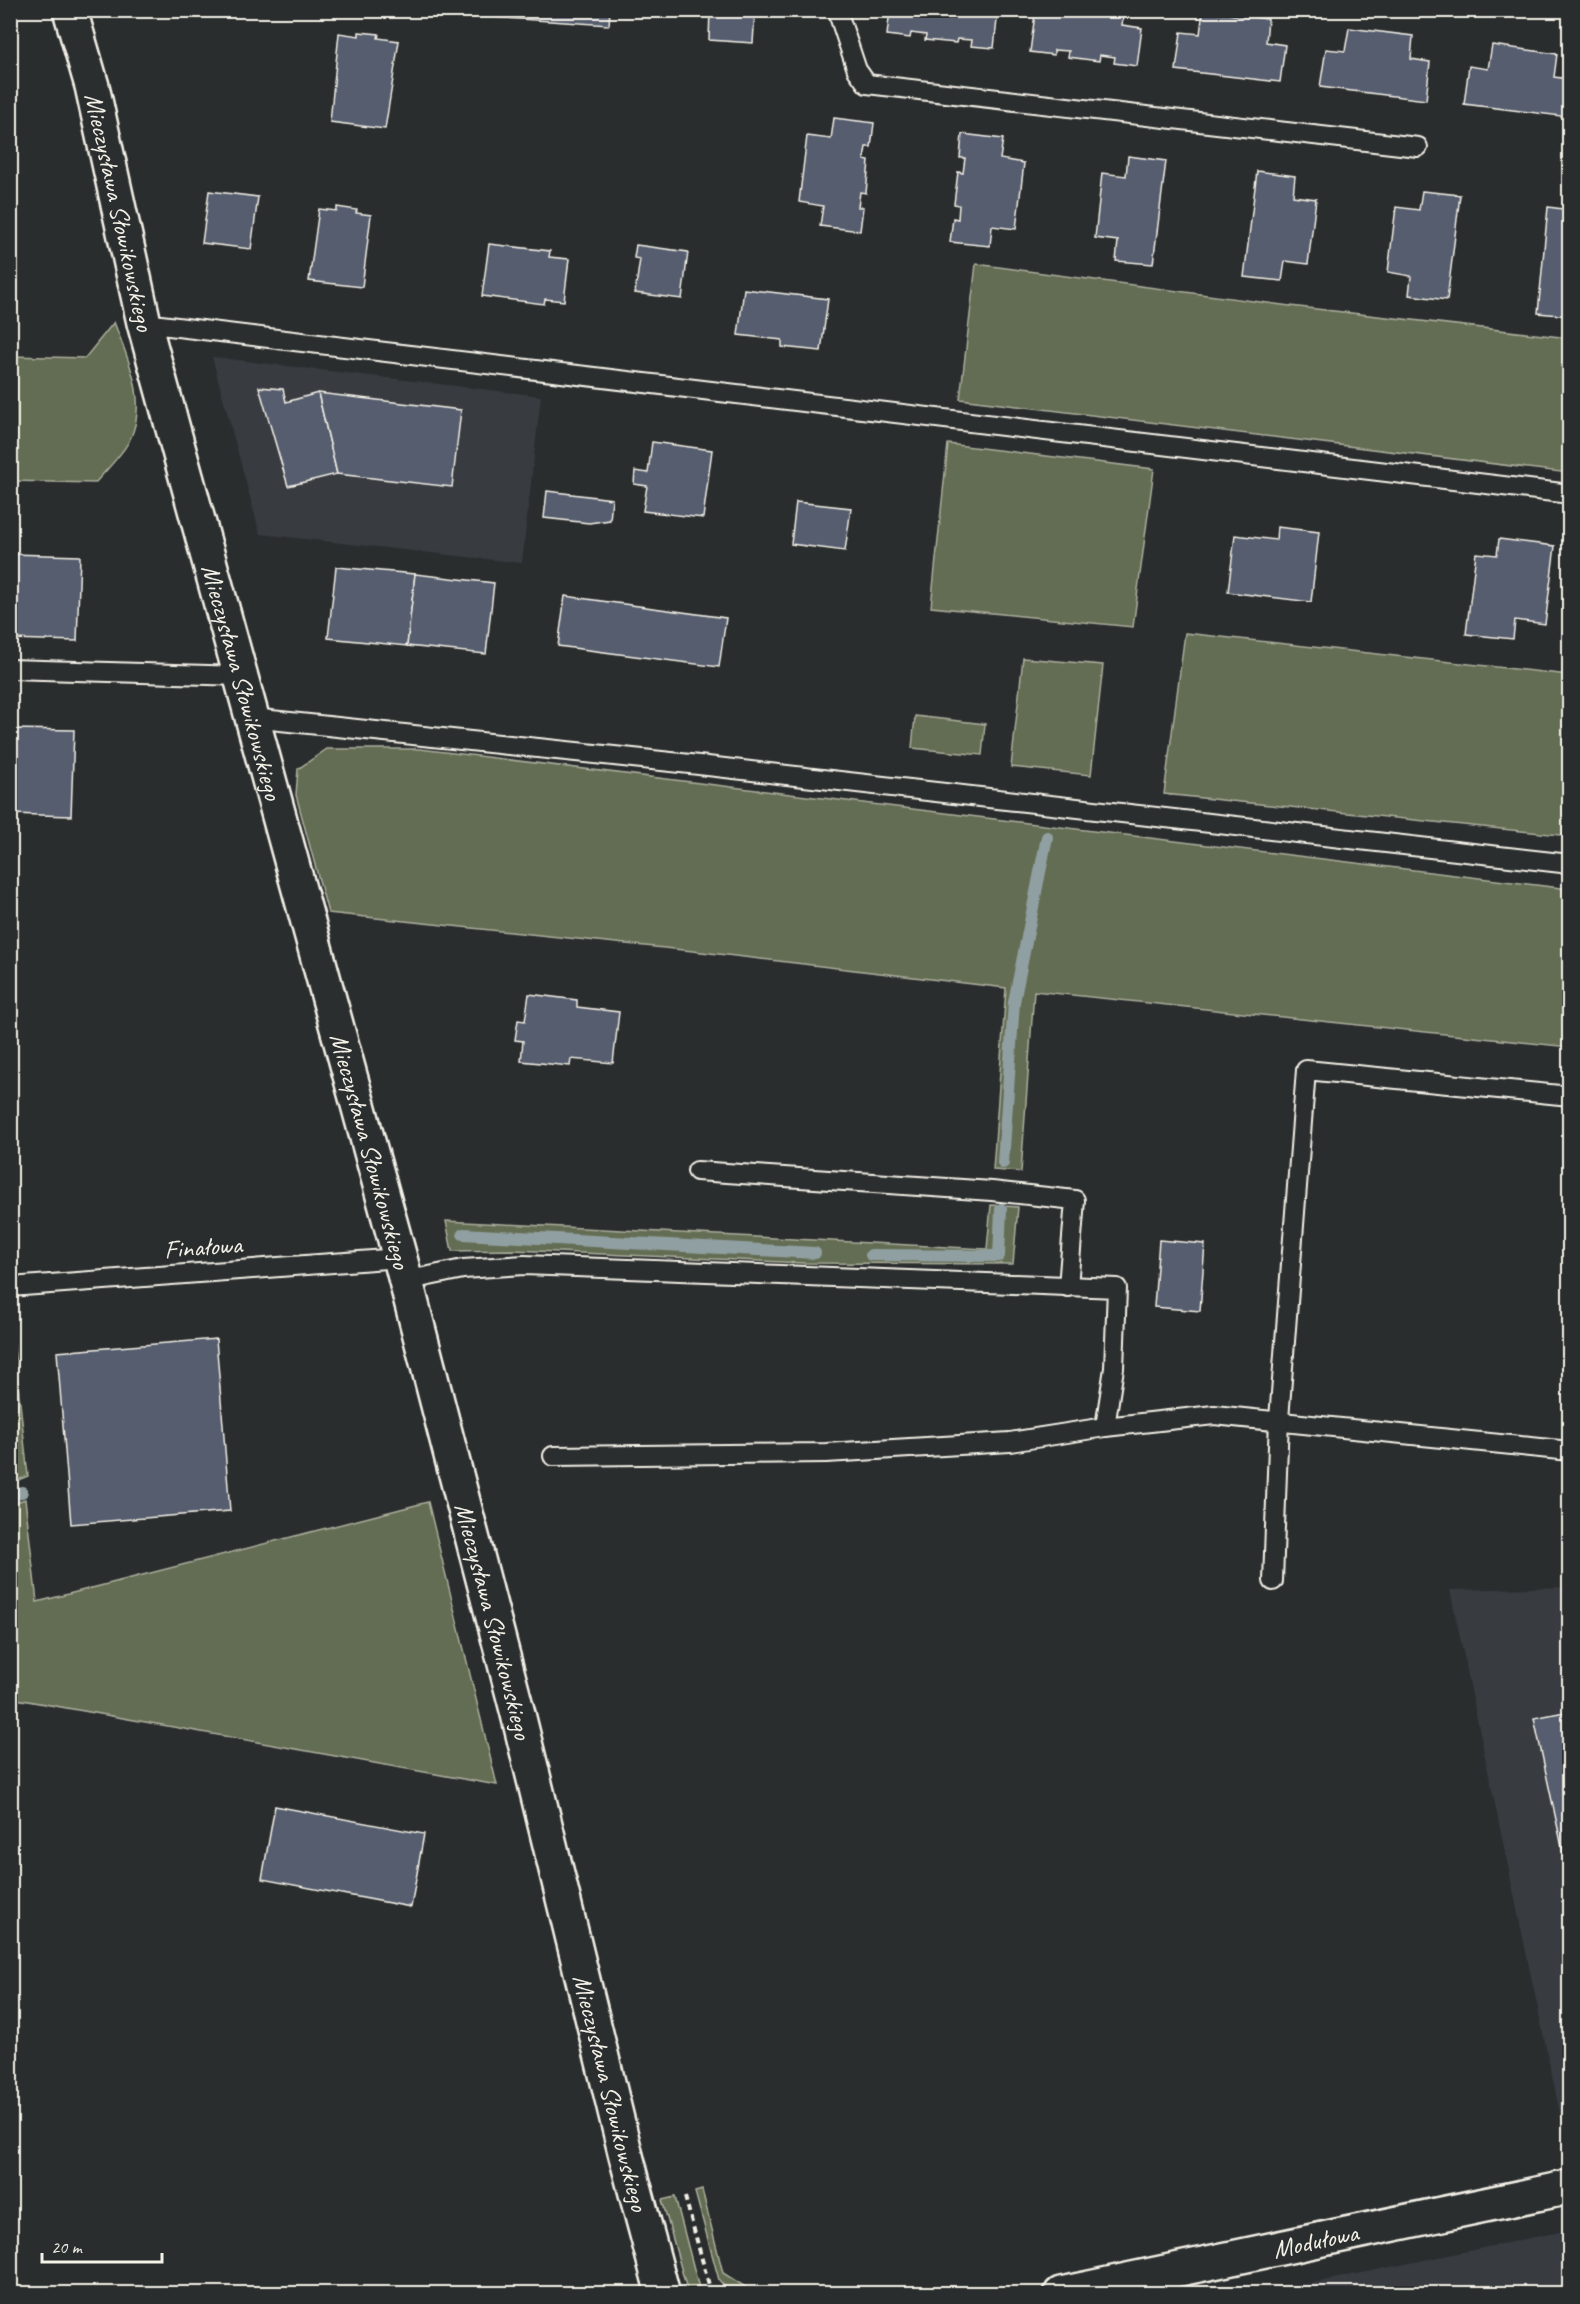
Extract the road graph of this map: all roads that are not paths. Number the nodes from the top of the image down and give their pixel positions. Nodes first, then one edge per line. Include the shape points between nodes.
1 (70, 10) edge
2 (837, 10) edge
3 (1418, 147) dead end
4 (144, 322) junction
5 (1569, 494) edge
6 (10, 669) edge
7 (241, 676) junction
8 (252, 718) junction
9 (1569, 864) edge
10 (1569, 1096) edge
11 (697, 1171) dead end
12 (403, 1269) junction
13 (10, 1287) edge
14 (1068, 1287) junction
15 (1279, 1419) junction
16 (1105, 1427) junction
17 (1569, 1451) edge
18 (553, 1456) dead end
19 (1273, 1581) dead end
20 (1569, 2187) edge
21 (663, 2294) edge
22 (1061, 2294) edge

1 - 4 street, Mieczysława Słowikowskiego via 92,86
2 - 3 lane via 857,70 867,84
4 - 5 lane
4 - 7 street, Mieczysława Słowikowskiego
6 - 7 lane
7 - 8 street, Mieczysława Słowikowskiego
8 - 9 lane
8 - 12 street, Mieczysława Słowikowskiego
10 - 15 lane via 1306,1070
11 - 14 lane via 1075,1200
12 - 13 lane, Finałowa
12 - 14 lane, Finałowa via 524,1265
12 - 21 street, Mieczysława Słowikowskiego
14 - 16 lane, Finałowa via 1117,1288 1114,1368
15 - 16 lane via 1214,1414
15 - 17 lane
15 - 19 lane
16 - 18 lane via 1010,1442 826,1453
20 - 22 street, Modułowa

